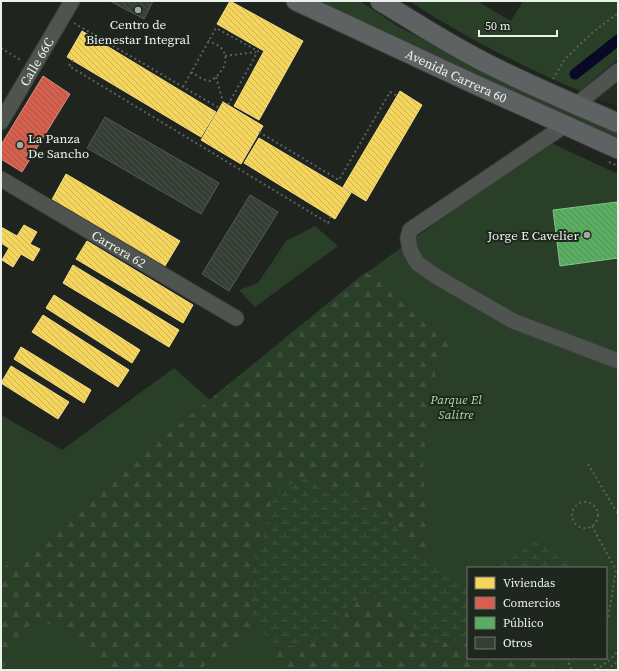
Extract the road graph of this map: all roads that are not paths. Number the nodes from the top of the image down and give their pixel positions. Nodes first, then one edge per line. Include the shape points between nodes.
1 (72, 1) edge
2 (296, 1) edge
3 (380, 1) edge
4 (618, 71) edge
5 (576, 105) junction
6 (1, 122) edge
7 (618, 123) edge
8 (564, 126) junction
9 (618, 149) edge
10 (1, 179) edge
11 (236, 318) dead end
12 (618, 361) edge

1 - 6 street, Calle 66C
2 - 8 main road, Avenida Carrera 60
3 - 5 main road, Avenida Carrera 60 via 495,68
4 - 5 street
5 - 7 main road, Avenida Carrera 60
8 - 9 main road, Avenida Carrera 60
8 - 12 street via 410,230 410,250 417,263 437,277 513,321
10 - 11 street, Carrera 62

